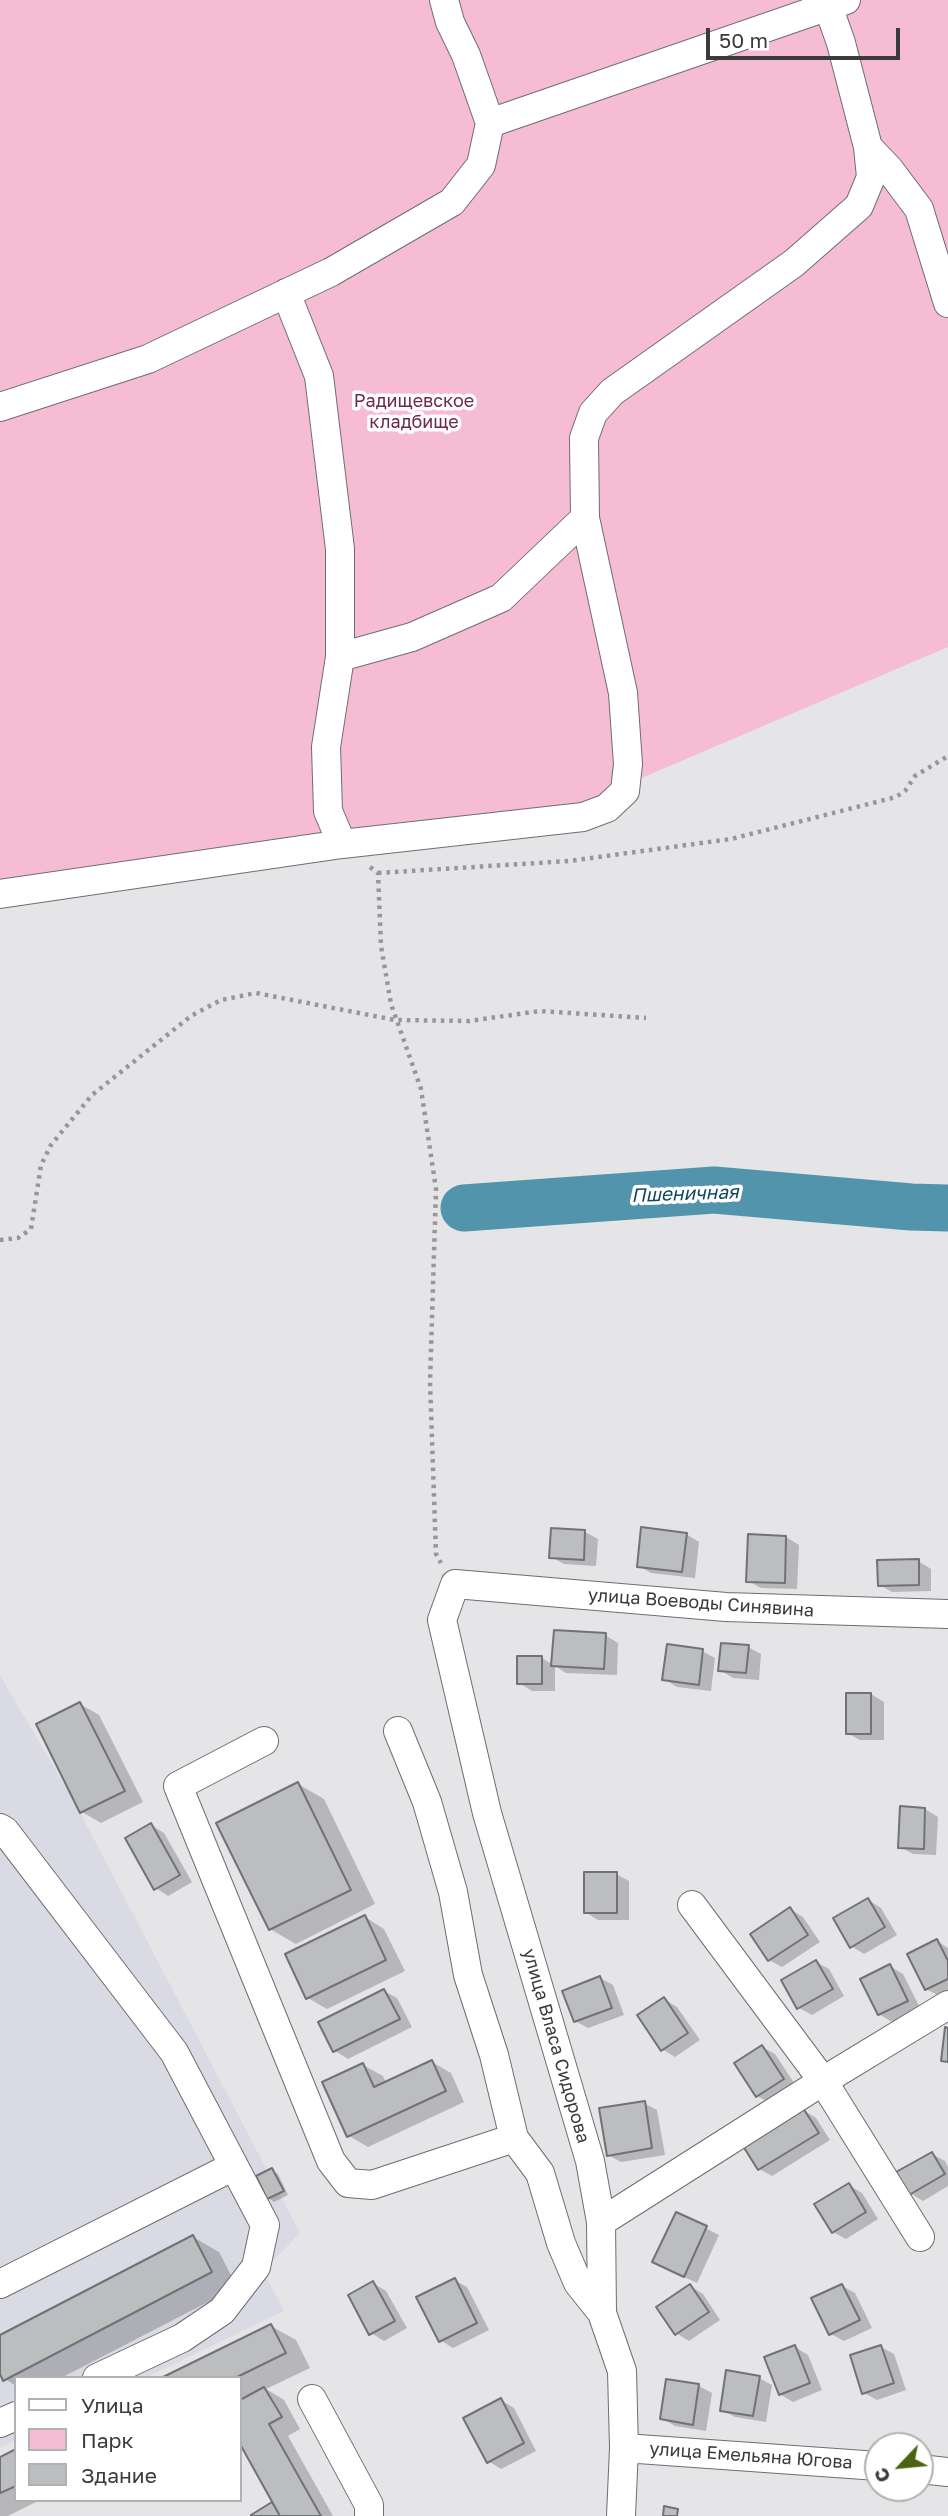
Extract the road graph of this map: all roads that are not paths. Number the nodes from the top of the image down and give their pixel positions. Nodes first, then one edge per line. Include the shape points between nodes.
1 (444, 0) edge
2 (837, 3) edge
3 (490, 123) junction
4 (868, 147) junction
5 (940, 248) edge
6 (286, 293) junction
7 (948, 303) edge
8 (0, 407) edge
9 (585, 518) junction
10 (340, 657) junction
11 (342, 844) junction
12 (0, 894) edge
13 (455, 1584) joint
14 (948, 1614) edge
15 (398, 1731) dead end
16 (264, 1741) dead end
17 (0, 1828) edge
18 (692, 1905) dead end
19 (948, 2005) edge
20 (823, 2081) junction
21 (514, 2138) junction
22 (234, 2166) junction
23 (600, 2222) junction
24 (920, 2236) dead end
25 (0, 2284) edge
26 (601, 2313) junction
27 (101, 2376) edge
28 (312, 2399) dead end
29 (624, 2448) junction
30 (864, 2465) edge
31 (369, 2516) edge
32 (621, 2516) edge

1 - 3 street
2 - 3 street
2 - 4 street via 841,43
3 - 6 street via 481,165 452,202
4 - 5 street via 919,209
4 - 9 street via 871,177 859,206 794,263 612,392 593,413 584,438
5 - 7 street
6 - 8 street via 148,359
6 - 10 street via 319,376 340,550
9 - 10 street via 501,598 412,636
9 - 11 street via 623,693 628,764 625,791 607,808 583,817
10 - 11 street via 326,747 328,811
11 - 12 street
13 - 14 street, улица Воеводы Синявина via 726,1607
13 - 23 street, улица Власа Сидорова via 442,1620 457,1688 487,1813 590,2161
15 - 21 street via 427,1802 468,1975
16 - 21 street via 178,1786 331,2161 348,2183 372,2185
17 - 22 street via 174,2052
18 - 20 street
19 - 20 street
20 - 23 street
20 - 24 street
21 - 26 street via 540,2173 578,2283
22 - 25 street
22 - 27 street via 265,2225 256,2267 222,2311 182,2338
23 - 26 street, улица Власа Сидорова
26 - 29 street, улица Власа Сидорова via 622,2371
28 - 31 street via 369,2505
29 - 30 street, улица Емельяна Югова
29 - 32 street, улица Власа Сидорова

